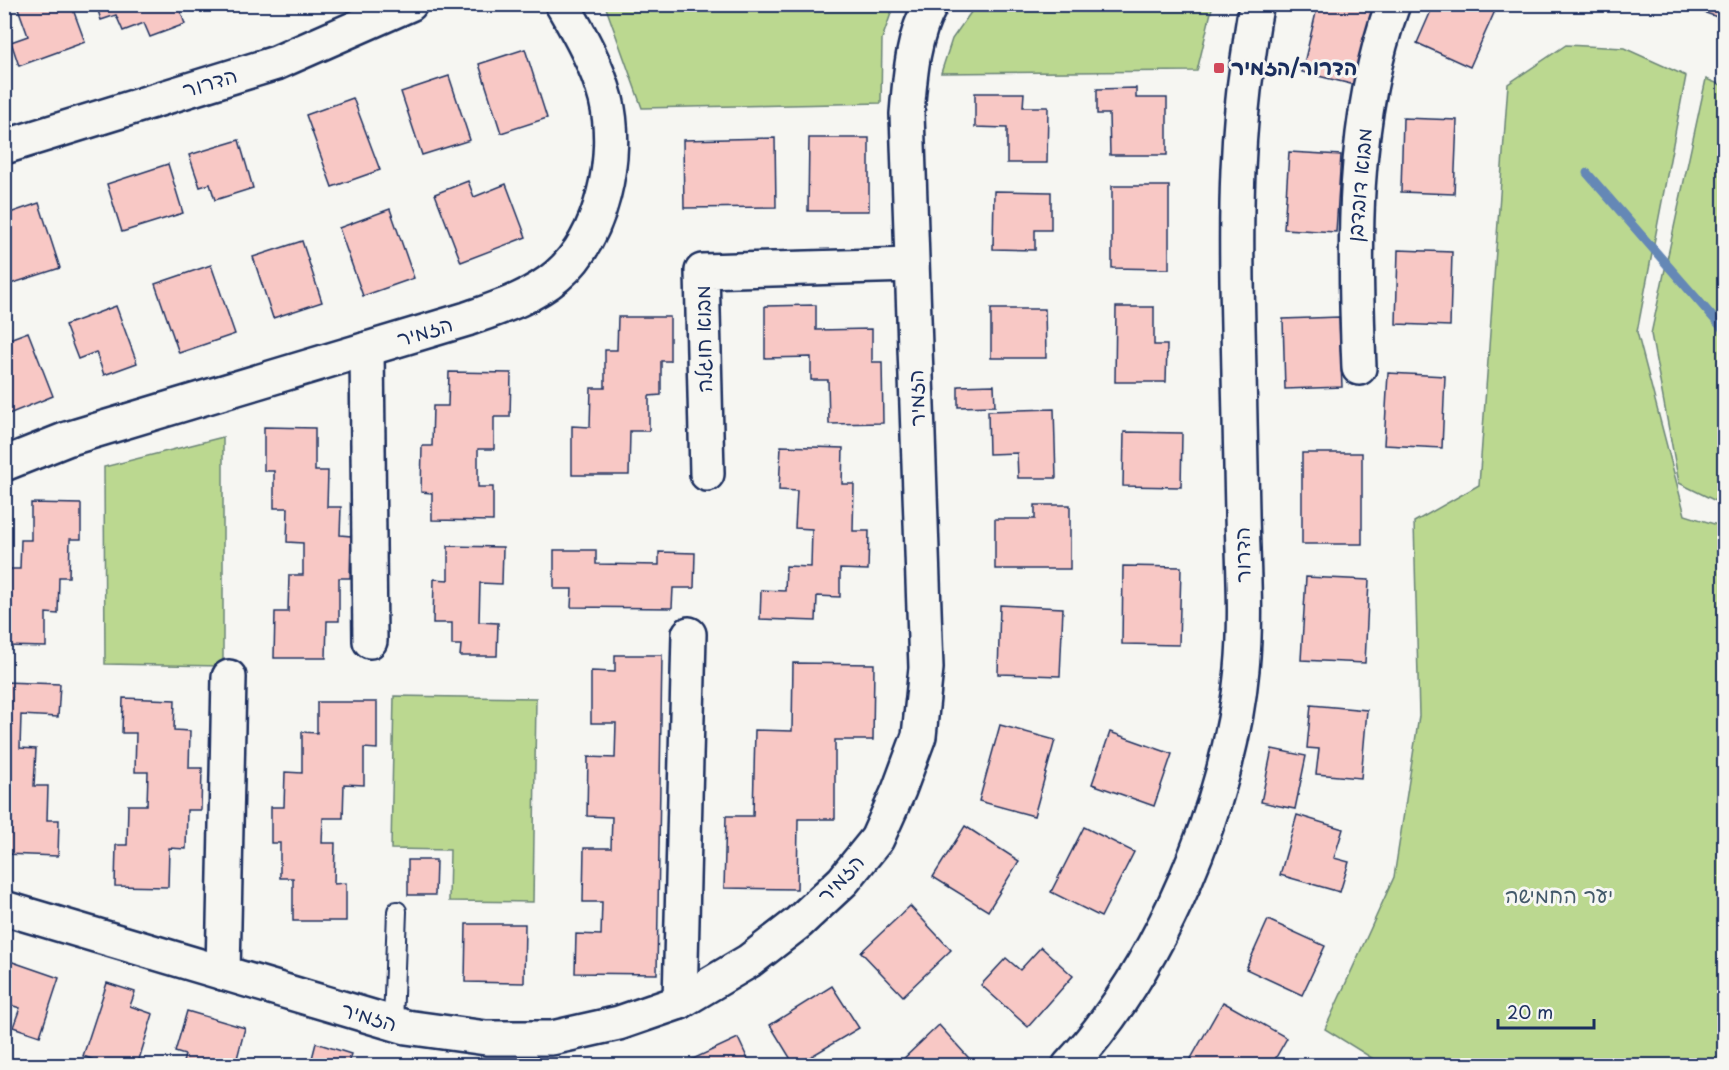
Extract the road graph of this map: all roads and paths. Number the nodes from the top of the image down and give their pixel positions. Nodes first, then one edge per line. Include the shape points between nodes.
1 (410, 4) edge
2 (562, 4) edge
3 (931, 4) edge
4 (1257, 4) edge
5 (1393, 4) edge
6 (4, 147) edge
7 (912, 265) junction
8 (367, 349) junction
9 (1359, 368) dead end
10 (4, 464) edge
11 (707, 474) dead end
12 (689, 634) dead end
13 (370, 641) dead end
14 (229, 677) dead end
15 (4, 908) edge
16 (397, 911) dead end
17 (222, 973) junction
18 (680, 1002) junction
19 (393, 1024) junction
20 (1069, 1065) edge

1 - 6 street, הדרור via 276,63
2 - 8 street, הזמיר via 592,57 606,102 610,152 604,195 585,244 557,276 518,301
3 - 7 street, הזמיר via 922,21 911,66 907,114
4 - 20 street, הדרור via 1242,97 1235,183 1244,580 1242,670 1228,751 1203,837 1170,914 1132,981
5 - 9 street, מבוא דובדבן via 1367,105 1354,260
7 - 11 street, מבוא חוגלה via 702,271
7 - 18 street, הזמיר via 926,668 920,736 877,839 843,881 798,923 748,961
8 - 10 street, הזמיר via 67,439
8 - 13 street
12 - 18 street
14 - 17 street
15 - 17 street, הזמיר
16 - 19 lane
17 - 19 street, הזמיר
18 - 19 street, הזמיר via 619,1023 552,1038 486,1038

